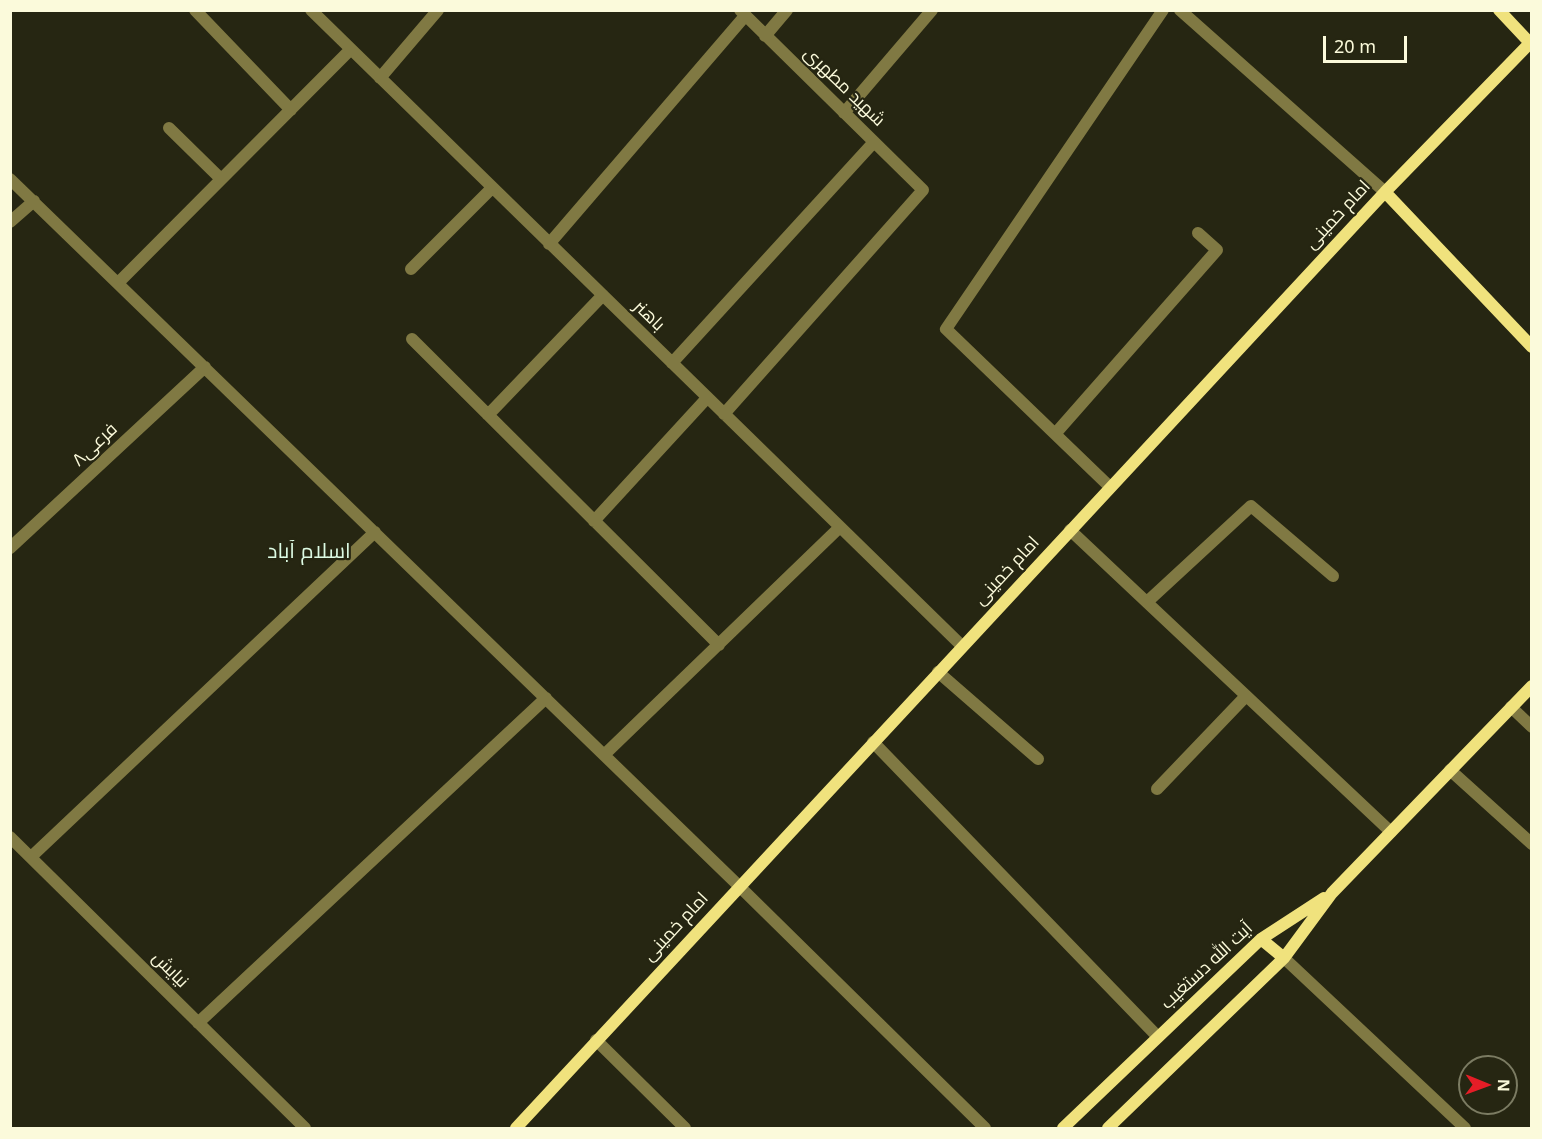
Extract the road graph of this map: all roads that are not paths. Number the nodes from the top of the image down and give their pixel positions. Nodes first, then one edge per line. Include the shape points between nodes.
1 (195, 10) edge
2 (311, 10) edge
3 (438, 10) edge
4 (787, 10) edge
5 (932, 10) edge
6 (1163, 10) edge
7 (1180, 10) edge
8 (1499, 10) edge
9 (742, 13) edge
10 (765, 36) junction
11 (1531, 44) edge
12 (351, 50) junction
13 (380, 78) junction
14 (291, 110) junction
15 (844, 113) junction
16 (169, 128) dead end
17 (874, 142) junction
18 (10, 179) edge
19 (221, 179) junction
20 (492, 188) junction
21 (1385, 192) junction
22 (34, 201) junction
23 (10, 222) edge
24 (1198, 233) dead end
25 (549, 244) junction
26 (411, 269) dead end
27 (118, 283) junction
28 (603, 295) junction
29 (412, 339) dead end
30 (1532, 347) edge
31 (672, 363) junction
32 (205, 367) junction
33 (707, 398) junction
34 (724, 414) junction
35 (488, 415) junction
36 (1055, 434) junction
37 (1110, 487) junction
38 (594, 521) junction
39 (840, 527) junction
40 (1070, 530) junction
41 (375, 532) junction
42 (10, 548) edge
43 (1333, 576) dead end
44 (1147, 602) junction
45 (719, 645) junction
46 (962, 646) junction
47 (938, 672) junction
48 (1532, 686) edge
49 (1246, 696) junction
50 (546, 698) junction
51 (1511, 707) junction
52 (1532, 727) edge
53 (873, 742) junction
54 (604, 755) junction
55 (1038, 759) dead end
56 (1450, 770) junction
57 (1157, 789) dead end
58 (1391, 832) junction
59 (10, 837) edge
60 (1532, 844) edge
61 (31, 857) junction
62 (739, 886) junction
63 (1332, 893) junction
64 (1261, 939) junction
65 (1284, 958) junction
66 (198, 1023) junction
67 (1158, 1037) junction
68 (596, 1040) junction
69 (305, 1128) edge
70 (516, 1128) edge
71 (685, 1128) edge
72 (985, 1128) edge
73 (1063, 1128) edge
74 (1108, 1128) edge
75 (1465, 1128) edge

1 - 14 street
2 - 12 street, باهنر
3 - 13 street
4 - 10 street
5 - 15 street
6 - 36 street via 945,329
7 - 21 street
8 - 11 street
9 - 10 street, شهید مطهری
9 - 25 street
10 - 15 street, شهید مطهری
11 - 21 street, امام خمینی
12 - 13 street, باهنر
12 - 14 street
13 - 20 street, باهنر
14 - 19 street
15 - 17 street, شهید مطهری
16 - 19 street
17 - 31 street
17 - 34 street, شهید مطهری via 922,190
18 - 22 street
19 - 27 street
20 - 25 street, باهنر
20 - 26 street
21 - 30 street
21 - 37 street, امام خمینی
22 - 23 street
22 - 27 street
24 - 36 street via 1217,250
25 - 28 street, باهنر
27 - 32 street
28 - 31 street, باهنر
28 - 35 street
29 - 35 street
31 - 33 street, باهنر
32 - 41 street
32 - 42 street, فرعی۸
33 - 34 street, باهنر
33 - 38 street
34 - 39 street, باهنر
35 - 38 street
36 - 37 street
37 - 40 street, امام خمینی
38 - 45 street
39 - 45 street
39 - 46 street, باهنر
40 - 44 street
40 - 46 street, امام خمینی
41 - 50 street
41 - 61 street
43 - 44 street via 1251,506
44 - 49 street
45 - 54 street
46 - 47 street, امام خمینی
47 - 53 street, امام خمینی
47 - 55 street
48 - 51 street
49 - 57 street
49 - 58 street
50 - 54 street
50 - 66 street
51 - 52 street
51 - 56 street
53 - 62 street, امام خمینی
53 - 67 street
54 - 62 street
56 - 58 street
56 - 60 street
58 - 63 street
59 - 61 street, نیایش
61 - 66 street, نیایش
62 - 68 street, امام خمینی
62 - 72 street
63 - 64 street, آیت الله دستغیب
63 - 65 street
64 - 65 street
64 - 67 street, آیت الله دستغیب
65 - 74 street
65 - 75 street
66 - 69 street, نیایش
67 - 73 street, آیت الله دستغیب
68 - 70 street, امام خمینی
68 - 71 street

